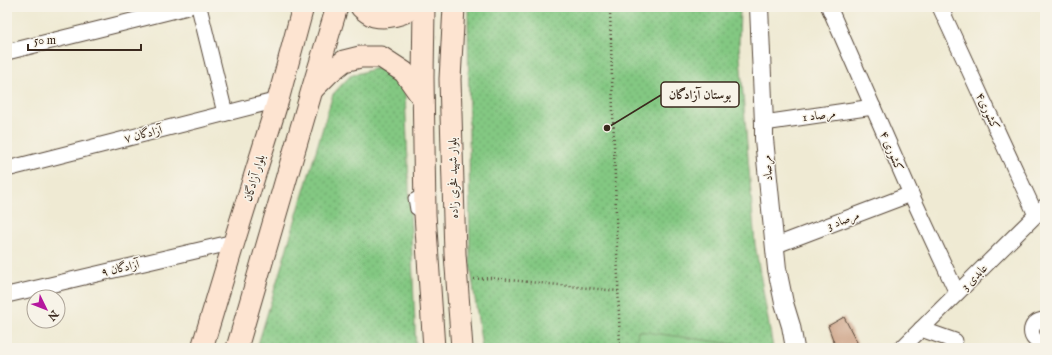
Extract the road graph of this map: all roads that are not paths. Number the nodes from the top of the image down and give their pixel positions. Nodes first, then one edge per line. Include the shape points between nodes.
1 (188, 7) edge
2 (199, 7) edge
3 (303, 7) edge
4 (337, 7) edge
5 (361, 7) edge
6 (414, 7) edge
7 (424, 7) edge
8 (454, 7) edge
9 (759, 7) edge
10 (829, 7) edge
11 (940, 7) edge
12 (7, 52) edge
13 (312, 90) junction
14 (423, 99) junction
15 (278, 100) junction
16 (873, 107) junction
17 (225, 113) junction
18 (764, 123) junction
19 (7, 169) edge
20 (911, 194) junction
21 (1040, 210) edge
22 (234, 242) junction
23 (774, 246) junction
24 (957, 293) junction
25 (7, 295) edge
26 (1045, 320) edge
27 (791, 326) junction
28 (921, 329) junction
29 (1045, 343) edge
30 (954, 344) edge
31 (202, 348) edge
32 (237, 348) edge
33 (434, 348) edge
34 (462, 348) edge
35 (795, 348) edge
36 (806, 348) edge
37 (902, 348) edge

1 - 12 street
2 - 17 street
3 - 15 main road, بلوار آزادگان
4 - 13 main road
5 - 6 main road via 373,16 385,17 397,15
7 - 14 main road
8 - 34 main road, بلوار شهید فخری زاده via 450,79 456,280
9 - 18 street, مرصاد
10 - 16 street, کشوری ۴
11 - 21 street, کشوری۴
13 - 14 main road via 344,61 360,57 381,57 404,72
13 - 32 main road
14 - 33 main road via 426,219
15 - 17 street, آزادگان ۷
15 - 22 main road, بلوار آزادگان
16 - 18 street, مرصاد 1
16 - 20 street, کشوری ۴
17 - 19 street, آزادگان ۷
18 - 23 street, مرصاد
20 - 23 street, مرصاد 3
20 - 24 street, کشوری ۴
21 - 24 street, عابدی 3
22 - 25 street, آزادگان ۹
22 - 31 main road, بلوار آزادگان
23 - 27 street, مرصاد via 784,303
24 - 28 street, عابدی 3
26 - 29 street via 1034,324 1031,331 1037,342
27 - 35 street, مرصاد
27 - 36 street, مرصاد
28 - 30 street
28 - 37 street, عابدی 3

